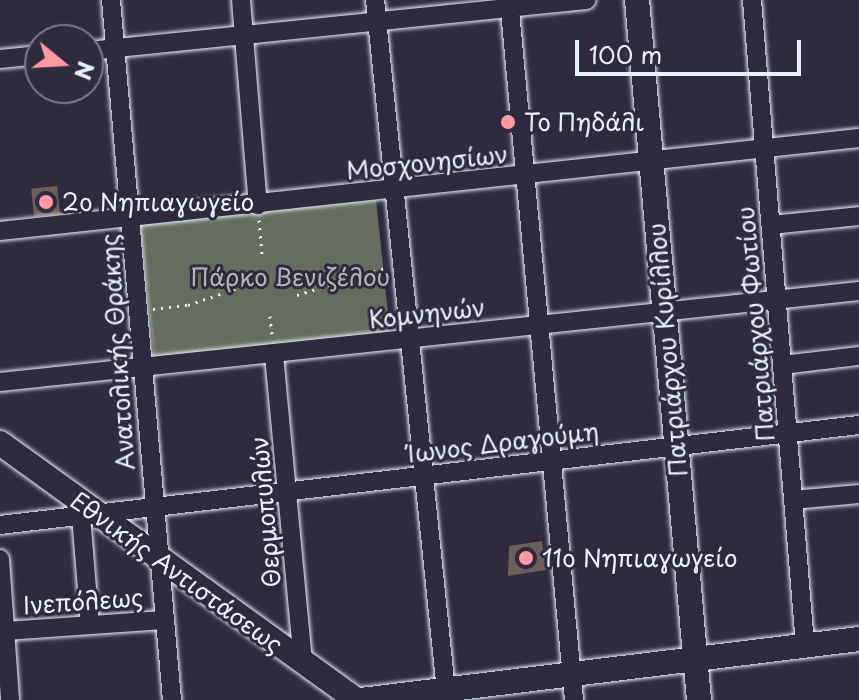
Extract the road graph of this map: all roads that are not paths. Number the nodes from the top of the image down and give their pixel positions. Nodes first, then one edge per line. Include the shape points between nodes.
1 (111, 0) edge
2 (241, 0) edge
3 (375, 0) edge
4 (586, 0) edge
5 (637, 0) edge
6 (752, 0) edge
7 (510, 4) edge
8 (377, 21) junction
9 (244, 35) junction
10 (115, 49) junction
11 (104, 50) edge
12 (24, 57) edge
13 (0, 59) edge
14 (859, 138) edge
15 (765, 149) junction
16 (651, 162) junction
17 (525, 176) junction
18 (394, 190) junction
19 (258, 205) junction
20 (859, 216) edge
21 (131, 218) junction
22 (771, 225) junction
23 (0, 231) edge
24 (859, 291) edge
25 (776, 300) junction
26 (664, 312) junction
27 (539, 325) junction
28 (410, 339) junction
29 (274, 355) junction
30 (859, 356) edge
31 (782, 365) junction
32 (144, 367) junction
33 (0, 382) edge
34 (859, 425) edge
35 (787, 433) junction
36 (0, 443) edge
37 (676, 446) junction
38 (551, 460) junction
39 (424, 475) junction
40 (287, 491) junction
41 (859, 494) edge
42 (793, 500) junction
43 (153, 507) junction
44 (88, 515) junction
45 (0, 525) edge
46 (0, 559) edge
47 (158, 559) junction
48 (164, 620) junction
49 (90, 625) junction
50 (5, 631) junction
51 (859, 639) edge
52 (805, 645) junction
53 (694, 657) junction
54 (303, 664) junction
55 (572, 673) junction
56 (446, 695) edge
57 (10, 700) edge
58 (172, 700) edge
59 (323, 700) edge
60 (358, 700) edge
61 (574, 700) edge
62 (699, 700) edge

1 - 10 street, Ανατολικής Θράκης
2 - 9 street
3 - 8 street
4 - 7 street
5 - 16 street, Πατριάρχου Κυρίλλου
6 - 15 street, Πατριάρχου Φωτίου
7 - 8 street
7 - 17 street
8 - 9 street
8 - 18 street
9 - 10 street
9 - 19 street
10 - 11 street
10 - 21 street, Ανατολικής Θράκης
12 - 13 street
14 - 15 street, Μοσχονησίων
15 - 16 street, Μοσχονησίων
15 - 22 street, Πατριάρχου Φωτίου
16 - 17 street, Μοσχονησίων
16 - 26 street, Πατριάρχου Κυρίλλου
17 - 18 street, Μοσχονησίων
17 - 27 street
18 - 19 street, Μοσχονησίων
18 - 28 street
19 - 21 street, Μοσχονησίων
20 - 22 street
21 - 23 street, Μοσχονησίων
21 - 32 street, Ανατολικής Θράκης
22 - 25 street, Πατριάρχου Φωτίου
24 - 25 street, Κομνηνών
25 - 26 street, Κομνηνών
25 - 31 street, Πατριάρχου Φωτίου
26 - 27 street, Κομνηνών
26 - 37 street, Πατριάρχου Κυρίλλου
27 - 28 street, Κομνηνών
27 - 38 street
28 - 29 street, Κομνηνών
28 - 39 street
29 - 32 street, Κομνηνών
29 - 40 street, Θερμοπυλών
30 - 31 street
31 - 35 street, Πατριάρχου Φωτίου
32 - 33 street, Κομνηνών
32 - 43 street, Ανατολικής Θράκης
34 - 35 street, Ίωνος Δραγούμη
35 - 37 street, Ίωνος Δραγούμη
35 - 42 street, Πατριάρχου Φωτίου
36 - 44 street, Εθνικής Αντιστάσεως
37 - 38 street, Ίωνος Δραγούμη
37 - 53 street, Πατριάρχου Κυρίλλου
38 - 39 street, Ίωνος Δραγούμη
38 - 55 street
39 - 40 street, Ίωνος Δραγούμη
39 - 56 street
40 - 43 street, Ίωνος Δραγούμη
40 - 54 street, Θερμοπυλών
41 - 42 street
42 - 52 street, Πατριάρχου Φωτίου
43 - 44 street, Ίωνος Δραγούμη
43 - 47 street, Ανατολικής Θράκης
44 - 45 street
44 - 47 street, Εθνικής Αντιστάσεως
44 - 49 street
46 - 50 street
47 - 48 street, Ανατολικής Θράκης
47 - 54 street, Εθνικής Αντιστάσεως
48 - 49 street, Ινεπόλεως
48 - 58 street, Ανατολικής Θράκης
49 - 50 street, Ινεπόλεως
50 - 57 street
51 - 52 street
52 - 53 street
53 - 55 street
53 - 62 street, Πατριάρχου Κυρίλλου
54 - 59 street
54 - 60 street, Εθνικής Αντιστάσεως
55 - 56 street
55 - 61 street
56 - 60 street

